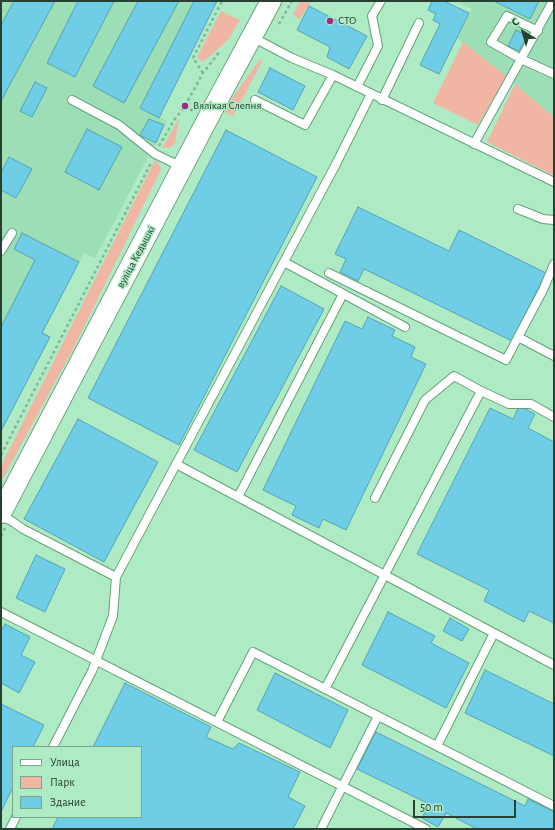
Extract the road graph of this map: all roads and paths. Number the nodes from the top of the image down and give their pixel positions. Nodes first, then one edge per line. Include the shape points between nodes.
1 (222, 1) edge
2 (271, 1) edge
3 (292, 1) edge
4 (381, 1) edge
5 (553, 1) edge
6 (420, 23) dead end
7 (538, 30) junction
8 (260, 42) junction
9 (220, 51) dead end
10 (521, 59) junction
11 (203, 73) junction
12 (554, 74) edge
13 (333, 75) junction
14 (357, 87) junction
15 (371, 94) junction
16 (72, 100) dead end
17 (256, 100) dead end
18 (382, 100) junction
19 (474, 144) junction
20 (155, 154) junction
21 (183, 167) junction
22 (554, 182) edge
23 (518, 209) dead end
24 (554, 220) edge
25 (12, 233) dead end
26 (1, 251) edge
27 (284, 262) junction
28 (554, 264) edge
29 (329, 273) dead end
30 (343, 294) junction
31 (405, 327) dead end
32 (518, 337) junction
33 (554, 356) edge
34 (481, 391) junction
35 (554, 417) edge
36 (1, 455) edge
37 (176, 464) junction
38 (238, 498) junction
39 (375, 498) dead end
40 (1, 513) edge
41 (1, 517) edge
42 (385, 576) junction
43 (116, 577) junction
44 (1, 612) edge
45 (494, 633) junction
46 (96, 661) junction
47 (554, 665) edge
48 (325, 689) junction
49 (378, 716) junction
50 (217, 722) junction
51 (54, 746) edge
52 (437, 746) junction
53 (342, 786) junction
54 (554, 806) edge
55 (16, 818) edge
56 (10, 829) edge
57 (320, 829) edge
58 (426, 829) edge

1 - 11 path via 192,58
2 - 8 street, вуліца Кедышкі
3 - 8 path via 276,30
4 - 14 lane via 372,16 378,46
5 - 7 lane
6 - 18 lane
7 - 10 lane
7 - 10 lane via 507,16 491,42
8 - 13 lane
8 - 21 street, вуліца Кедышкі
9 - 11 path
10 - 12 lane
10 - 19 lane
11 - 20 path
13 - 14 lane
13 - 17 lane via 305,124
14 - 15 lane
15 - 18 lane
15 - 27 lane
16 - 20 lane via 118,125
18 - 19 lane
19 - 22 lane
20 - 21 lane
20 - 36 path
21 - 40 street, вуліца Кедышкі
23 - 24 lane
25 - 26 lane
27 - 30 lane
27 - 37 lane
28 - 32 lane
29 - 32 lane via 506,360
30 - 31 lane
30 - 38 lane
32 - 33 lane
34 - 35 lane via 509,404 531,404
34 - 39 lane via 454,376 425,400
34 - 42 lane
37 - 38 lane
37 - 43 lane
38 - 42 lane
41 - 43 lane
42 - 45 lane
42 - 48 lane
43 - 46 lane via 113,616
44 - 46 lane
45 - 47 lane
45 - 52 lane
46 - 50 lane
46 - 51 lane
48 - 49 lane
48 - 50 lane via 253,652
49 - 52 lane
49 - 53 lane
50 - 53 lane
52 - 54 lane
53 - 57 lane
53 - 58 lane
55 - 56 lane

